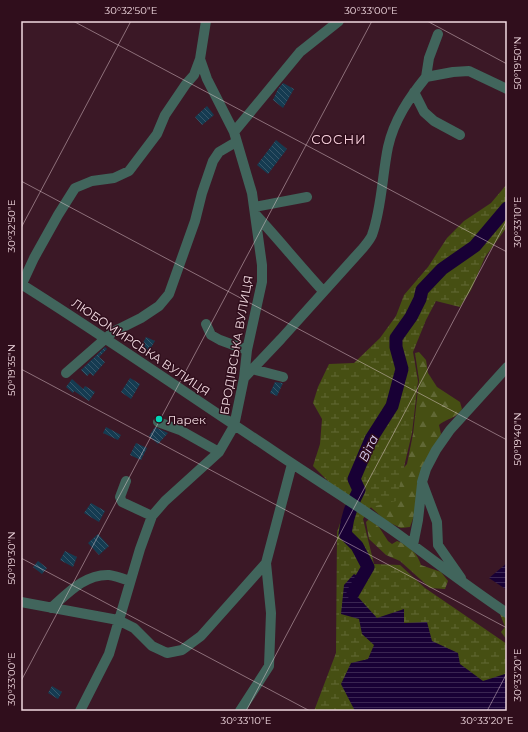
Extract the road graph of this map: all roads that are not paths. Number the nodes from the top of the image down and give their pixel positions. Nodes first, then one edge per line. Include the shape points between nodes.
1 (206, 21) edge
2 (339, 21) edge
3 (438, 34) dead end
4 (200, 59) junction
5 (426, 77) junction
6 (507, 89) edge
7 (414, 92) junction
8 (460, 134) dead end
9 (235, 137) junction
10 (307, 197) dead end
11 (255, 211) junction
12 (21, 285) edge
13 (323, 291) junction
14 (206, 324) dead end
15 (105, 338) junction
16 (247, 350) junction
17 (507, 367) edge
18 (252, 369) junction
19 (66, 373) dead end
20 (283, 377) dead end
21 (244, 378) junction
22 (158, 422) dead end
23 (234, 426) junction
24 (219, 452) junction
25 (292, 464) junction
26 (126, 481) dead end
27 (422, 482) junction
28 (152, 516) junction
29 (413, 545) junction
30 (266, 563) junction
31 (130, 581) junction
32 (468, 588) junction
33 (21, 602) edge
34 (51, 608) junction
35 (507, 614) edge
36 (118, 620) junction
37 (80, 711) edge
38 (240, 711) edge

1 - 4 street, БРОДІВСЬКА ВУЛИЦЯ
2 - 9 street via 300,52
3 - 5 street via 429,58
4 - 9 street, БРОДІВСЬКА ВУЛИЦЯ
4 - 12 street via 194,75 165,115 157,134 129,172 75,188 37,252
5 - 6 street via 469,71
5 - 7 street
7 - 8 street via 424,112 434,121
7 - 13 street via 397,120 388,145 372,236
9 - 11 street, БРОДІВСЬКА ВУЛИЦЯ
9 - 15 street via 213,161 169,294 159,306
10 - 11 street
11 - 13 street
11 - 16 street, БРОДІВСЬКА ВУЛИЦЯ via 262,282
12 - 15 street, ЛЮБОМИРСЬКА ВУЛИЦЯ
13 - 18 street
14 - 16 street via 211,335
15 - 19 street
15 - 23 street, ЛЮБОМИРСЬКА ВУЛИЦЯ
16 - 21 street, БРОДІВСЬКА ВУЛИЦЯ
17 - 27 street via 450,430 436,450
18 - 20 street
18 - 21 street
21 - 23 street, БРОДІВСЬКА ВУЛИЦЯ
22 - 24 street via 180,430
23 - 24 street, БРОДІВСЬКА ВУЛИЦЯ
23 - 25 street, ЛЮБОМИРСЬКА ВУЛИЦЯ
24 - 28 street, БРОДІВСЬКА ВУЛИЦЯ
25 - 29 street, ЛЮБОМИРСЬКА ВУЛИЦЯ
25 - 30 street
26 - 28 street via 120,496 122,502
27 - 29 street
27 - 32 street via 437,522 438,545
28 - 31 street, БРОДІВСЬКА ВУЛИЦЯ
29 - 32 street
30 - 36 street via 202,636 182,650 167,653 157,649 134,628
30 - 38 street via 271,612 269,666
31 - 34 street via 110,575 96,576 74,588
31 - 36 street, БРОДІВСЬКА ВУЛИЦЯ
32 - 35 street
33 - 34 street
34 - 36 street
36 - 37 street, БРОДІВСЬКА ВУЛИЦЯ via 109,654

